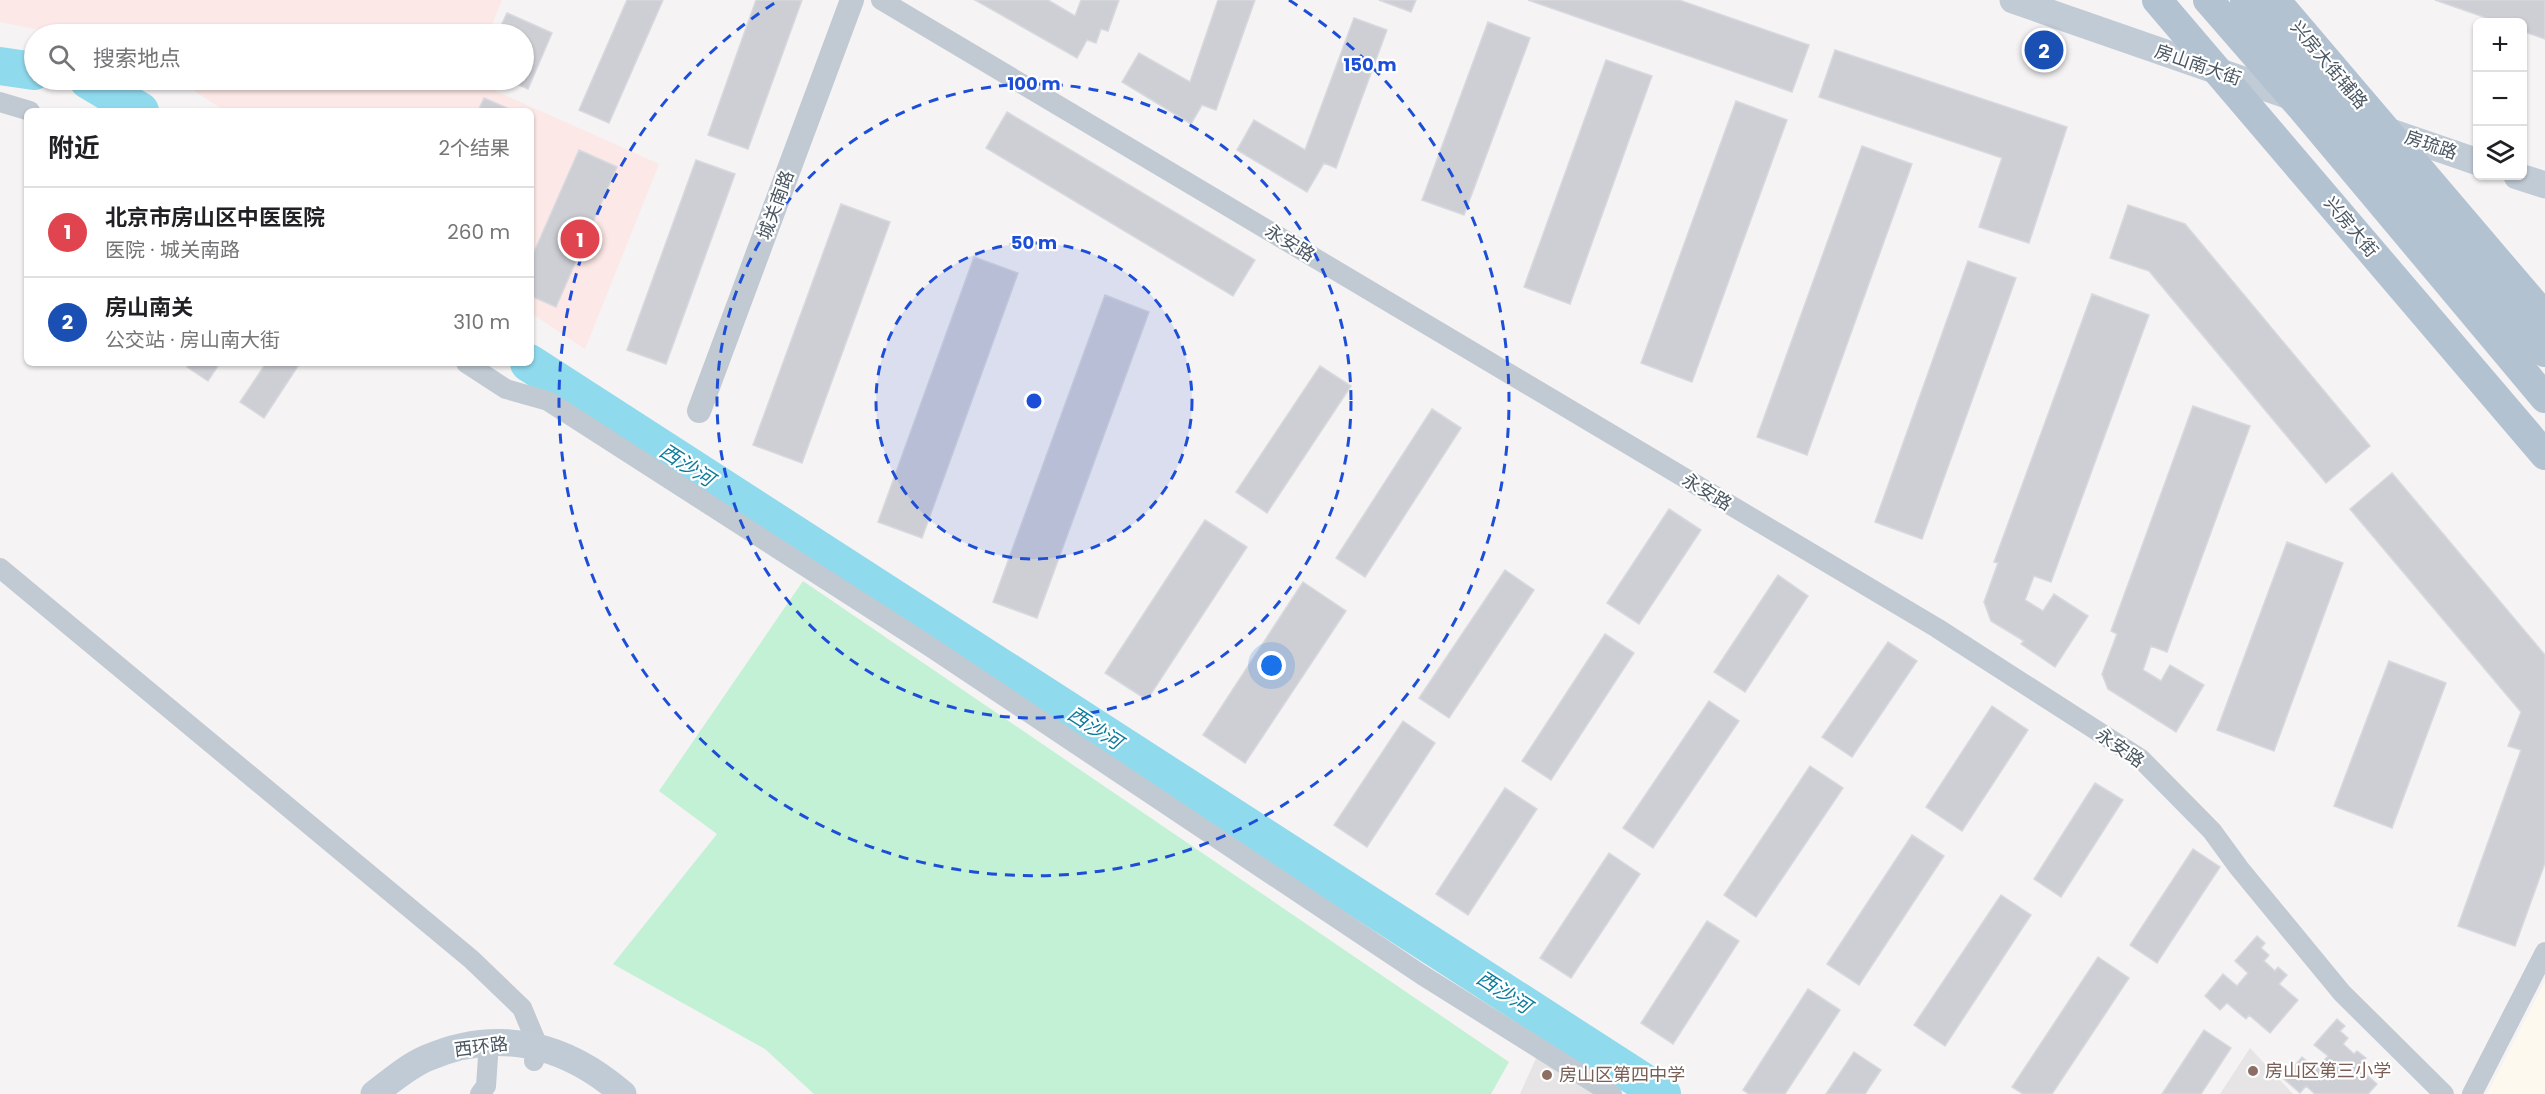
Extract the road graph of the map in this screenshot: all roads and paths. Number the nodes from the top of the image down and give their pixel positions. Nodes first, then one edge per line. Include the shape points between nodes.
1 (852, 0) edge
2 (881, 0) edge
3 (2013, 0) edge
4 (2157, 0) edge
5 (2208, 0) edge
6 (2245, 0) edge
7 (2275, 0) edge
8 (2218, 72) junction
9 (0, 102) edge
10 (24, 109) edge
11 (2384, 129) junction
12 (2473, 160) edge
13 (2527, 179) edge
14 (2545, 185) edge
15 (2545, 317) edge
16 (2545, 352) edge
17 (471, 366) edge
18 (2545, 398) edge
19 (699, 411) dead end
20 (2545, 455) edge
21 (0, 568) edge
22 (2545, 952) edge
23 (536, 1054) junction
24 (488, 1057) junction
25 (374, 1094) edge
26 (398, 1094) edge
27 (480, 1094) edge
28 (600, 1094) edge
29 (623, 1094) edge
30 (1612, 1094) edge
31 (2444, 1094) edge
32 (2472, 1094) edge

1 - 19 street, 城关南路
2 - 31 street, 永安路 via 1916,616 2141,759 2212,831 2342,993
3 - 8 main road, 房山南大街
4 - 8 main road, 兴房大街
5 - 18 main road, bridge
6 - 16 main road, bridge
7 - 11 main road, 兴房大街辅路
8 - 11 main road, 房山南大街
8 - 20 main road, 兴房大街
9 - 10 street
11 - 12 main road, 房琉路
11 - 15 main road
13 - 14 main road
17 - 30 street via 506,389 548,401 939,653 1422,975
21 - 23 street via 471,959 522,1008
22 - 32 street
23 - 24 main road, 西环路
23 - 25 main road, 西环路 via 512,1042 465,1046 427,1058
23 - 28 main road, 西环路
23 - 29 main road, 西环路 via 575,1061
24 - 26 main road, 西环路 via 450,1064
24 - 27 street via 486,1086

